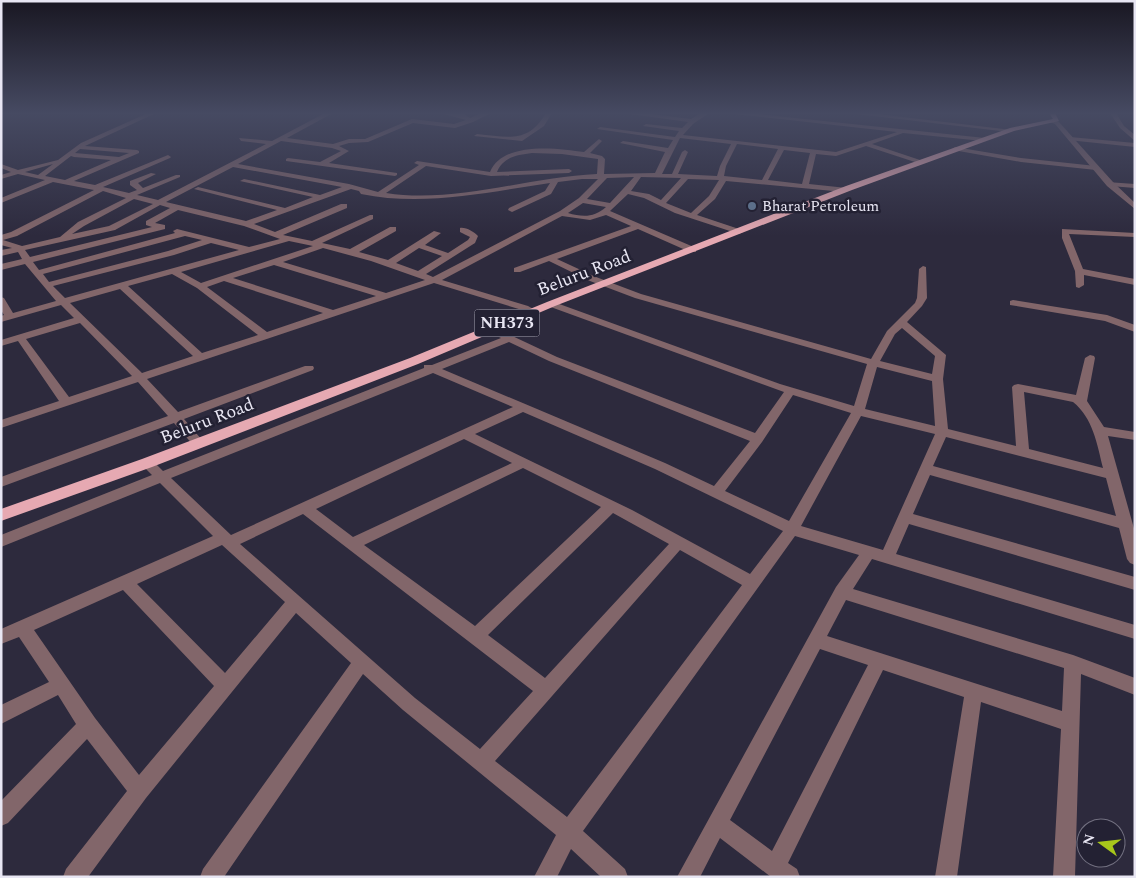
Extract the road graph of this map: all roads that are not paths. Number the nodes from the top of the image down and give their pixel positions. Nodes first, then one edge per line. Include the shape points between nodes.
1 (70, 154) edge
2 (132, 154) edge
3 (253, 154) edge
4 (345, 154) edge
5 (516, 154) edge
6 (582, 154) joint
7 (666, 154) edge
8 (684, 154) edge
9 (729, 154) edge
10 (778, 154) edge
11 (813, 154) edge
12 (896, 154) edge
13 (942, 154) edge
14 (985, 154) edge
15 (1083, 154) edge
16 (66, 157) junction
17 (168, 157) dead end
18 (120, 159) junction
19 (288, 160) dead end
20 (921, 162) junction
21 (417, 163) dead end
22 (320, 164) junction
23 (426, 164) junction
24 (583, 164) dead end
25 (233, 165) junction
26 (1, 166) edge
27 (1096, 168) junction
28 (490, 173) junction
29 (23, 174) junction
30 (153, 174) dead end
31 (395, 174) dead end
32 (639, 175) junction
33 (658, 175) junction
34 (178, 176) dead end
35 (674, 176) junction
36 (687, 176) junction
37 (1, 177) edge
38 (40, 177) junction
39 (602, 177) junction
40 (575, 178) junction
41 (722, 178) junction
42 (53, 180) junction
43 (555, 180) junction
44 (244, 181) dead end
45 (66, 182) junction
46 (764, 182) junction
47 (1110, 184) junction
48 (1, 185) edge
49 (349, 186) junction
50 (805, 186) junction
51 (1135, 186) edge
52 (96, 188) junction
53 (198, 189) dead end
54 (142, 190) junction
55 (844, 190) junction
56 (480, 191) junction
57 (626, 192) junction
58 (378, 195) junction
59 (131, 196) junction
60 (68, 198) dead end
61 (320, 198) junction
62 (582, 200) junction
63 (1, 201) edge
64 (157, 203) junction
65 (662, 203) junction
66 (344, 206) dead end
67 (176, 207) junction
68 (1135, 207) edge
69 (608, 209) junction
70 (285, 210) junction
71 (512, 210) dead end
72 (562, 214) junction
73 (692, 216) junction
74 (370, 217) dead end
75 (247, 224) junction
76 (640, 226) junction
77 (162, 227) junction
78 (392, 229) dead end
79 (463, 230) dead end
80 (739, 232) junction
81 (185, 233) junction
82 (437, 233) dead end
83 (276, 235) junction
84 (1135, 236) edge
85 (1, 238) edge
86 (288, 238) junction
87 (61, 240) junction
88 (211, 240) junction
89 (1, 242) edge
90 (315, 243) junction
91 (325, 245) junction
92 (418, 245) junction
93 (20, 248) junction
94 (249, 250) junction
95 (693, 250) junction
96 (352, 252) junction
97 (1, 253) edge
98 (449, 256) junction
99 (549, 258) junction
100 (26, 260) junction
101 (275, 262) junction
102 (390, 263) junction
103 (1, 267) edge
104 (923, 269) dead end
105 (517, 270) dead end
106 (1079, 271) junction
107 (175, 272) junction
108 (37, 273) junction
109 (420, 274) junction
110 (223, 278) junction
111 (434, 280) junction
112 (1135, 282) edge
113 (603, 284) junction
114 (48, 285) junction
115 (1078, 285) dead end
116 (122, 286) junction
117 (200, 286) junction
118 (386, 296) junction
119 (1, 300) edge
120 (63, 302) junction
121 (1013, 303) dead end
122 (551, 304) junction
123 (532, 312) junction
124 (332, 313) junction
125 (6, 318) edge
126 (81, 320) junction
127 (901, 322) junction
128 (1135, 328) edge
129 (491, 329) junction
130 (265, 336) junction
131 (20, 338) junction
132 (510, 338) junction
133 (1, 343) edge
134 (201, 358) junction
135 (1090, 358) dead end
136 (414, 361) junction
137 (873, 364) junction
138 (310, 368) dead end
139 (432, 369) junction
140 (139, 377) junction
141 (937, 379) junction
142 (790, 391) junction
143 (1081, 401) junction
144 (66, 402) junction
145 (522, 407) junction
146 (858, 411) junction
147 (176, 418) junction
148 (1, 424) edge
149 (1100, 431) junction
150 (942, 432) junction
151 (464, 434) junction
152 (1135, 436) edge
153 (758, 439) junction
154 (198, 443) junction
155 (1023, 452) junction
156 (147, 462) junction
157 (523, 463) junction
158 (926, 469) junction
159 (1110, 474) junction
160 (162, 477) junction
161 (1, 482) edge
162 (716, 493) junction
163 (611, 506) junction
164 (305, 508) junction
165 (1, 515) edge
166 (905, 517) junction
167 (1125, 524) junction
168 (792, 529) junction
169 (227, 540) junction
170 (1, 541) edge
171 (679, 542) junction
172 (352, 544) junction
173 (869, 552) junction
174 (887, 557) junction
175 (1135, 559) edge
176 (125, 582) junction
177 (753, 582) junction
178 (1135, 584) edge
179 (842, 592) junction
180 (295, 602) junction
181 (23, 628) junction
182 (1135, 632) edge
183 (476, 636) junction
184 (1, 637) edge
185 (816, 640) junction
186 (879, 661) junction
187 (362, 662) junction
188 (1073, 663) junction
189 (60, 685) junction
190 (226, 686) junction
191 (1135, 687) edge
192 (546, 690) junction
193 (974, 691) junction
194 (1, 715) edge
195 (1071, 723) junction
196 (88, 725) junction
197 (481, 762) junction
198 (139, 791) junction
199 (1, 816) edge
200 (716, 823) junction
201 (569, 832) junction
202 (782, 872) edge
203 (74, 877) edge
204 (212, 877) edge
205 (545, 877) edge
206 (616, 877) edge
207 (688, 877) edge
208 (946, 877) edge
209 (1064, 877) edge

1 - 16 street
2 - 18 street
3 - 25 street
4 - 22 street
5 - 28 street via 498,162
6 - 24 street
6 - 39 street via 601,158
7 - 33 street
8 - 35 street
9 - 41 street
10 - 46 street
11 - 50 street
12 - 20 street
13 - 20 highway, Beluru Road / NH373
14 - 27 street
15 - 27 street
16 - 18 street
16 - 29 street
16 - 38 street
17 - 52 street
18 - 45 street
19 - 22 street
20 - 55 highway, Beluru Road / NH373
21 - 23 street
22 - 31 street
23 - 28 street
23 - 58 street
25 - 49 street
25 - 64 street
26 - 29 street
27 - 47 street
28 - 40 street via 579,171
28 - 56 street via 482,182
29 - 37 street
29 - 38 street
29 - 48 street
30 - 54 street via 133,184
32 - 33 street
32 - 39 street
32 - 57 street
33 - 35 street
34 - 54 street
35 - 36 street
36 - 41 street
36 - 65 street
38 - 42 street
39 - 40 street
39 - 62 street
40 - 43 street
41 - 46 street
41 - 73 street via 712,197
42 - 45 street
42 - 63 street
43 - 56 street
43 - 71 street via 548,192
44 - 61 street
45 - 52 street
46 - 50 street
47 - 51 street
47 - 68 street
49 - 58 street
49 - 61 street
50 - 55 street
52 - 59 street
52 - 60 street
52 - 85 street via 14,234
53 - 70 street
54 - 59 street
55 - 80 highway, Beluru Road / NH373
56 - 58 street via 415,198
57 - 65 street
57 - 69 street
59 - 64 street
59 - 87 street via 81,224
61 - 70 street
62 - 69 street
62 - 72 street
64 - 67 street
64 - 87 street via 112,228
65 - 73 street
66 - 83 street
67 - 75 street
67 - 77 street via 149,223
69 - 72 street via 591,218
69 - 76 street
70 - 75 street
72 - 111 street
73 - 80 street
74 - 90 street
75 - 83 street
76 - 95 street
76 - 99 street
77 - 81 street
77 - 100 street
78 - 96 street
79 - 98 street via 474,238
80 - 95 highway, Beluru Road / NH373
81 - 88 street
81 - 108 street
82 - 92 street
83 - 86 street
84 - 106 street via 1065,231
86 - 90 street
86 - 94 street
87 - 93 street
88 - 94 street
88 - 114 street
89 - 93 street
90 - 91 street
91 - 96 street
91 - 101 street
92 - 98 street
92 - 102 street
93 - 97 street
93 - 100 street
94 - 107 street
95 - 113 highway, Beluru Road / NH373
96 - 102 street
98 - 109 street
99 - 105 street
99 - 113 street
100 - 103 street
100 - 108 street
101 - 110 street
101 - 118 street
102 - 109 street
104 - 127 street via 922,298 917,308
106 - 112 street
106 - 115 street
107 - 116 street
107 - 117 street
108 - 114 street
109 - 111 street
110 - 117 street
110 - 124 street
111 - 118 street
111 - 123 street
113 - 122 highway, Beluru Road / NH373
113 - 137 street
114 - 120 street
116 - 120 street
116 - 134 street
117 - 130 street
118 - 124 street
119 - 125 street
120 - 125 street
120 - 126 street
121 - 128 street via 1107,318
122 - 123 highway, Beluru Road / NH373
122 - 142 street
123 - 129 highway, Beluru Road / NH373
124 - 130 street
126 - 131 street
126 - 140 street
127 - 137 street
127 - 141 street via 941,356
129 - 132 street
129 - 136 highway, Beluru Road / NH373
130 - 134 street
131 - 133 street
131 - 144 street
132 - 139 street
132 - 153 street via 553,359
134 - 140 street
135 - 143 street
136 - 139 street
136 - 154 highway, Beluru Road / NH373
137 - 141 street
137 - 146 street
138 - 147 street
139 - 145 street
139 - 160 street
140 - 144 street
140 - 147 street
141 - 150 street
142 - 146 street
142 - 153 street
143 - 149 street
143 - 155 street via 1018,387
144 - 148 street
145 - 151 street
145 - 162 street
146 - 150 street
146 - 168 street
147 - 154 street
147 - 161 street
149 - 152 street
149 - 159 street
150 - 155 street
150 - 158 street
151 - 157 street
151 - 164 street
153 - 162 street
154 - 156 highway, Beluru Road / NH373
155 - 159 street
156 - 160 street
156 - 165 highway, Beluru Road / NH373
157 - 163 street
157 - 172 street
158 - 166 street
158 - 167 street
159 - 167 street
160 - 169 street
160 - 170 street
162 - 168 street
163 - 171 street
163 - 183 street
164 - 169 street
164 - 172 street
166 - 174 street
166 - 178 street
167 - 175 street
168 - 173 street
168 - 177 street
169 - 176 street
169 - 180 street
171 - 177 street
171 - 192 street
172 - 183 street
173 - 174 street
173 - 179 street
174 - 182 street
176 - 181 street
176 - 190 street
177 - 201 street
179 - 185 street
179 - 188 street
180 - 187 street
180 - 190 street
181 - 184 street
181 - 189 street
183 - 192 street
185 - 186 street
185 - 200 street
186 - 193 street
186 - 202 street
187 - 197 street
187 - 204 street
188 - 191 street
188 - 195 street
189 - 194 street
189 - 196 street
190 - 198 street
192 - 197 street
193 - 195 street
193 - 208 street
195 - 209 street
196 - 198 street
196 - 199 street
197 - 201 street
198 - 203 street
200 - 202 street
200 - 207 street
201 - 205 street
201 - 206 street

